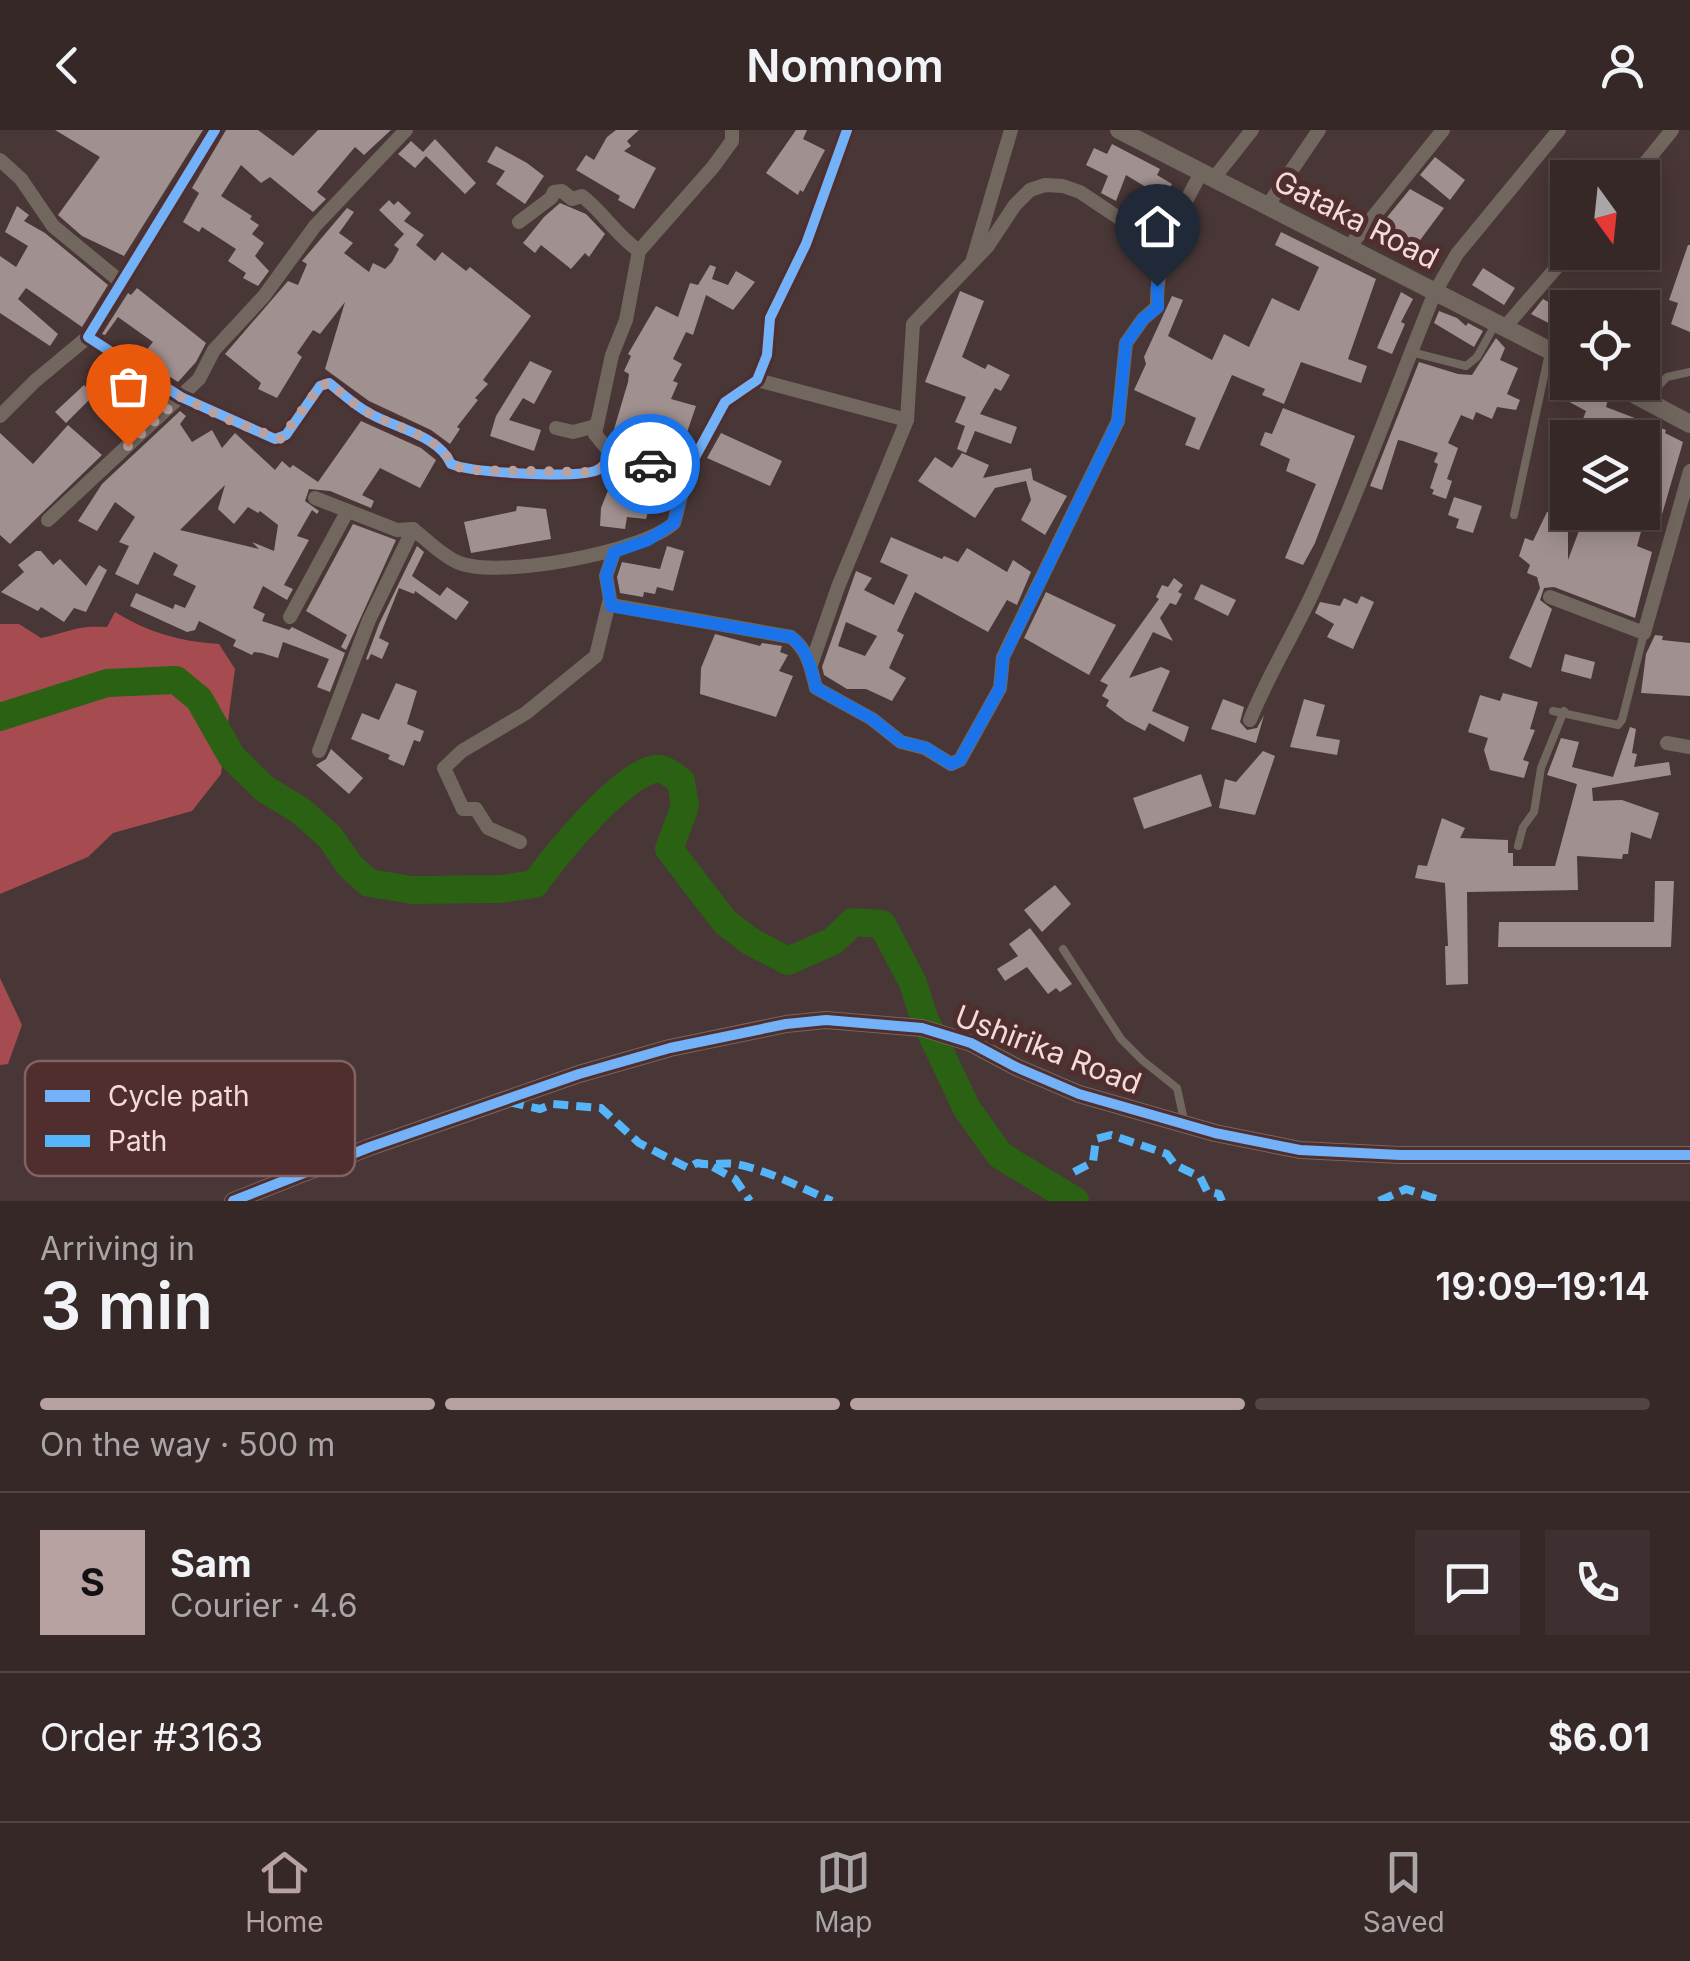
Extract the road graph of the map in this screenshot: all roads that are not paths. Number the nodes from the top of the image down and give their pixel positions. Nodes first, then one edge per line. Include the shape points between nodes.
1 (214, 130) edge
2 (406, 130) edge
3 (732, 130) edge
4 (847, 130) edge
5 (1010, 130) edge
6 (1119, 130) edge
7 (1252, 130) edge
8 (1319, 130) edge
9 (1443, 130) edge
10 (1559, 130) edge
11 (1672, 130) edge
12 (0, 160) edge
13 (1648, 160) edge
14 (1208, 174) junction
15 (1268, 205) junction
16 (519, 222) dead end
17 (1349, 247) junction
18 (1164, 248) junction
19 (639, 251) junction
20 (972, 262) junction
21 (1553, 270) edge
22 (121, 282) junction
23 (1435, 292) junction
24 (1500, 325) junction
25 (88, 337) junction
26 (1549, 350) joint
27 (1411, 352) junction
28 (1690, 372) edge
29 (758, 380) junction
30 (1660, 384) edge
31 (604, 392) junction
32 (181, 397) junction
33 (1644, 400) edge
34 (0, 416) edge
35 (907, 420) junction
36 (1690, 424) edge
37 (556, 428) dead end
38 (613, 456) junction
39 (1690, 471) edge
40 (687, 472) junction
41 (316, 498) dead end
42 (347, 512) junction
43 (1514, 515) dead end
44 (48, 520) dead end
45 (413, 529) junction
46 (614, 552) junction
47 (1550, 597) dead end
48 (608, 602) junction
49 (290, 617) dead end
50 (1644, 633) junction
51 (811, 665) junction
52 (1553, 710) dead end
53 (1564, 712) junction
54 (1250, 720) dead end
55 (1667, 743) dead end
56 (1690, 747) edge
57 (318, 751) dead end
58 (520, 842) dead end
59 (1518, 846) dead end
60 (1063, 949) dead end
61 (1185, 1125) junction
62 (355, 1153) edge
63 (1690, 1155) edge
64 (296, 1176) edge
65 (233, 1201) edge

1 - 22 street
2 - 32 street via 315,226
3 - 19 street via 714,167
4 - 29 street via 806,244 770,318
5 - 20 street
6 - 14 street, Gataka Road
7 - 14 street
8 - 15 street
9 - 17 street
10 - 23 street via 1457,254
11 - 13 street
12 - 22 street via 22,179 53,226
14 - 15 street, Gataka Road
14 - 18 street
15 - 17 street, Gataka Road
16 - 19 street via 562,191 602,210 619,237
17 - 23 street, Gataka Road
18 - 20 street via 1080,192 1044,185 1014,204
18 - 51 street via 1158,307 1126,343 1118,421 1003,658 1000,688 960,760 951,764 901,742 840,704 816,688
19 - 31 street
20 - 35 street via 914,324
21 - 24 street
22 - 25 street
23 - 24 street, Gataka Road
23 - 27 street
24 - 26 street, Gataka Road
24 - 27 lane via 1466,366
25 - 32 street
25 - 34 street
26 - 43 lane
27 - 54 street via 1316,587
28 - 30 lane
29 - 35 street
29 - 40 street via 725,402
31 - 37 street via 596,426
31 - 38 street via 595,434
32 - 38 street via 281,439 329,383 466,470 588,472
32 - 44 street
33 - 36 street
35 - 51 street
38 - 40 street
39 - 50 street
40 - 46 street via 674,523
41 - 42 street
42 - 45 street
42 - 49 street
45 - 46 street via 455,562 491,570
45 - 57 street
46 - 48 street via 606,576
47 - 50 street
48 - 51 street via 781,634 802,646
48 - 58 street via 596,656 444,768 463,809 476,809 488,828
50 - 53 lane via 1618,725
52 - 53 lane
53 - 59 lane
55 - 56 street
60 - 61 lane via 1121,1040 1177,1088
61 - 62 street, Ushirika Road via 1078,1094 972,1042 922,1028 826,1020 670,1048
61 - 63 street, Ushirika Road via 1316,1151 1400,1156
64 - 65 street, Ushirika Road

